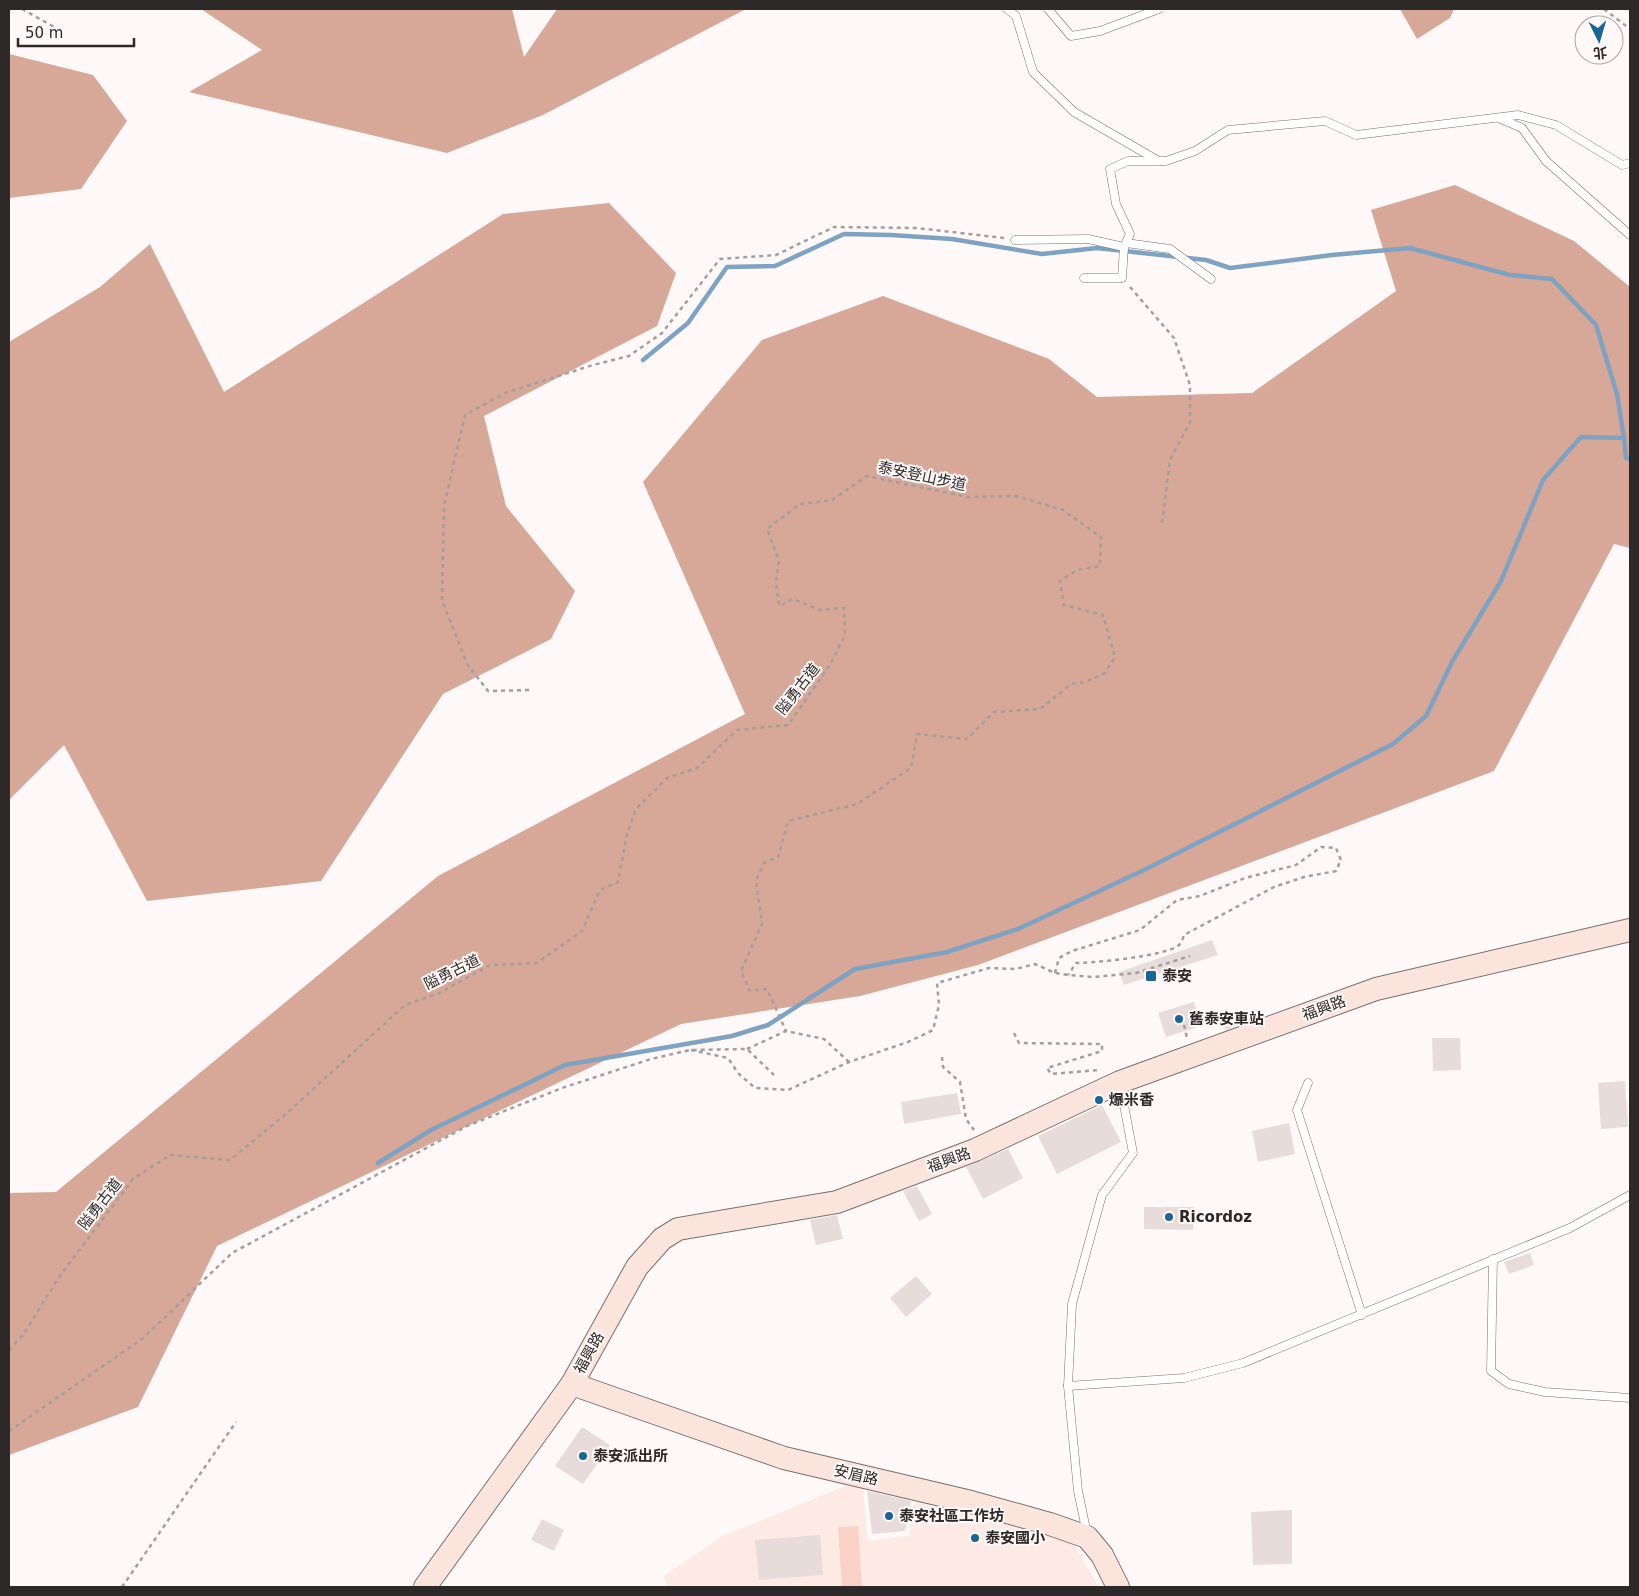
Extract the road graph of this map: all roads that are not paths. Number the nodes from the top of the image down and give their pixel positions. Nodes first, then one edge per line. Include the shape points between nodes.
1 (1007, 9) edge
2 (1048, 9) edge
3 (1159, 9) edge
4 (1498, 117) junction
5 (1159, 161) junction
6 (1630, 163) edge
7 (1630, 235) edge
8 (1015, 240) road end
9 (1125, 245) junction
10 (1084, 278) dead end
11 (1211, 279) dead end
12 (1630, 930) edge
13 (1118, 1083) junction
14 (1308, 1083) dead end
15 (1630, 1195) edge
16 (1493, 1259) junction
17 (1362, 1314) junction
18 (572, 1384) junction
19 (1068, 1386) junction
20 (1630, 1398) edge
21 (1087, 1537) junction
22 (425, 1587) edge
23 (1118, 1587) edge

1 - 5 lane via 1016,16 1032,72 1074,112
2 - 3 lane via 1072,36 1100,31
4 - 5 lane via 1356,135 1325,121 1228,130 1194,150
4 - 6 lane via 1518,115 1556,125 1622,164
4 - 7 lane via 1522,128 1546,161
5 - 9 lane via 1128,161 1110,169 1116,204 1130,234
8 - 9 lane via 1088,239
9 - 10 lane via 1122,278
9 - 11 lane via 1170,248
12 - 13 street, 福興路 via 1376,989
13 - 18 street, 福興路 via 984,1146 837,1202 678,1229 662,1239 637,1267
13 - 19 lane via 1133,1153 1102,1195 1072,1304
14 - 17 lane via 1297,1110
15 - 16 lane via 1570,1228
16 - 17 lane
16 - 20 lane via 1491,1371 1509,1384 1544,1392
17 - 19 lane via 1243,1363 1184,1378
18 - 21 street, 安眉路 via 784,1458 971,1502
18 - 22 street, 福興路
19 - 21 lane via 1078,1491
21 - 23 street via 1102,1554

